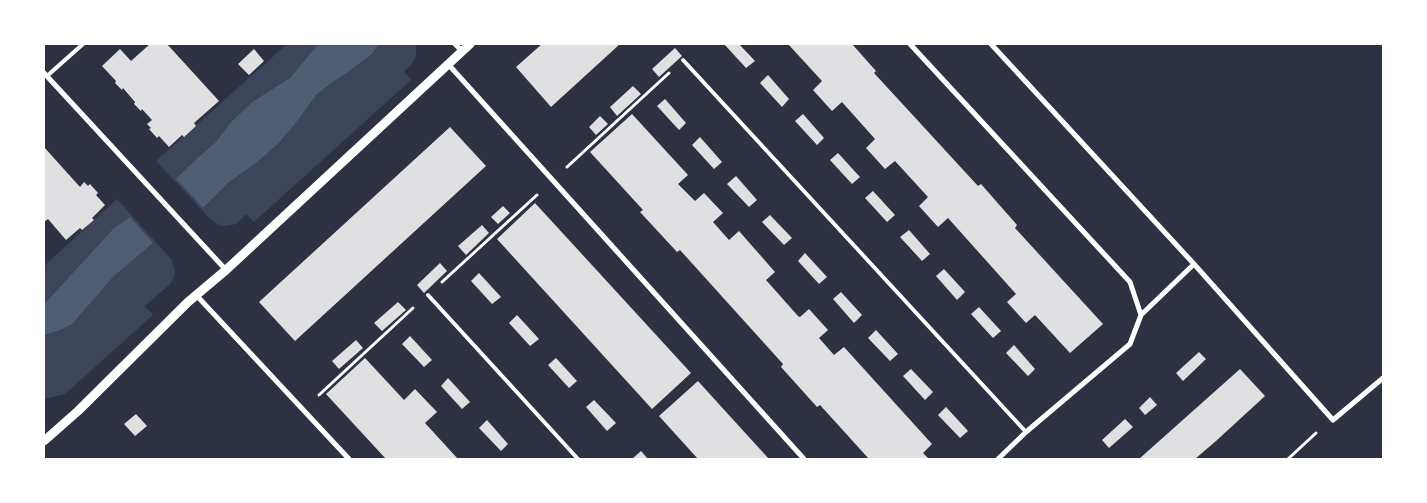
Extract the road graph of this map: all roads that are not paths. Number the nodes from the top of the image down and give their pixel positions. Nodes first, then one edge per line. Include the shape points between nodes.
1 (83, 44) edge
2 (455, 44) edge
3 (470, 44) edge
4 (910, 44) edge
5 (991, 44) edge
6 (462, 51) junction
7 (683, 60) road end
8 (448, 64) junction
9 (45, 75) edge
10 (1194, 264) junction
11 (226, 270) junction
12 (428, 295) road end
13 (197, 296) junction
14 (1141, 316) junction
15 (1383, 378) edge
16 (1026, 432) junction
17 (44, 441) edge
18 (349, 459) edge
19 (578, 459) edge
20 (804, 459) edge
21 (998, 459) edge

1 - 9 lane
2 - 6 street
3 - 6 street
4 - 14 street via 1130,282
5 - 10 street
6 - 8 street
7 - 16 lane
8 - 11 street
8 - 20 street
9 - 11 street
10 - 14 street
10 - 15 street via 1333,420
11 - 13 street
12 - 19 lane
13 - 17 street
13 - 18 street
14 - 16 street via 1130,344
16 - 21 street

